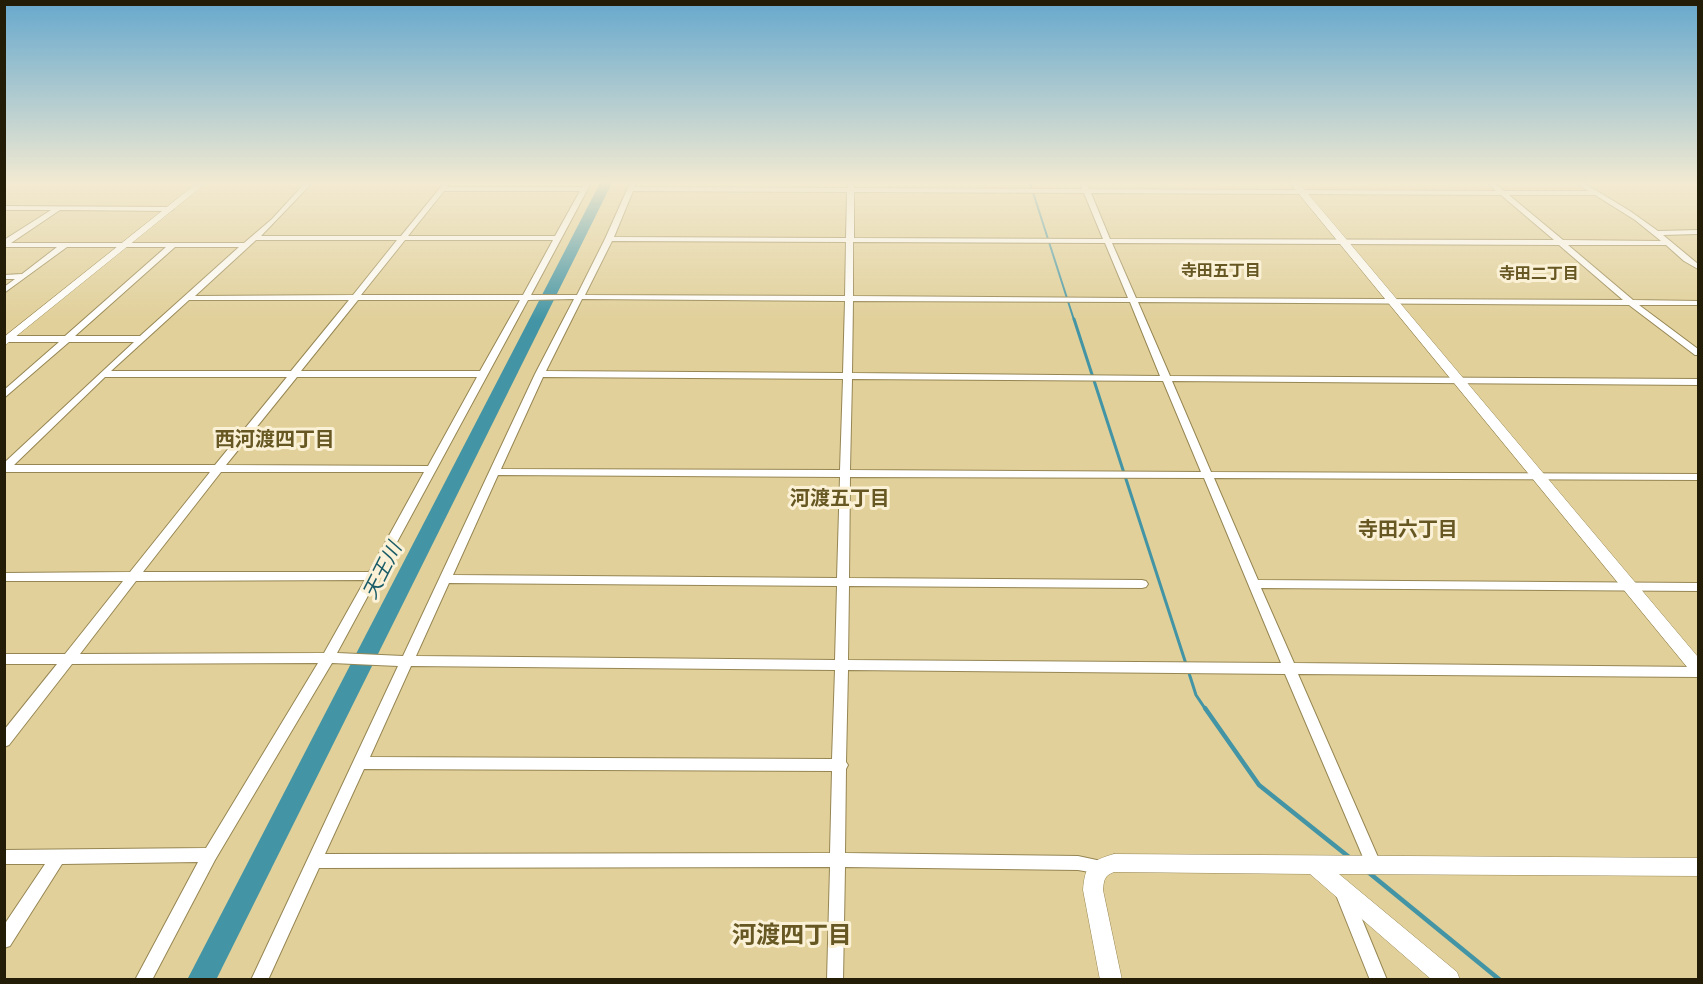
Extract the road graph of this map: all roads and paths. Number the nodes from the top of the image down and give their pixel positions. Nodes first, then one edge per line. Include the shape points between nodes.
1 (27, 229) edge
2 (146, 229) edge
3 (263, 229) edge
4 (411, 229) edge
5 (561, 229) edge
6 (613, 229) edge
7 (850, 229) edge
8 (1103, 229) edge
9 (1331, 229) edge
10 (1546, 229) edge
11 (1650, 229) edge
12 (1698, 232) edge
13 (1656, 233) junction
14 (405, 237) junction
15 (254, 238) junction
16 (556, 238) junction
17 (609, 238) junction
18 (850, 240) junction
19 (1108, 240) junction
20 (1342, 242) junction
21 (1562, 242) junction
22 (1665, 243) junction
23 (4, 244) edge
24 (65, 245) junction
25 (126, 245) junction
26 (173, 245) junction
27 (244, 245) junction
28 (1698, 267) edge
29 (23, 276) junction
30 (4, 277) edge
31 (4, 291) edge
32 (530, 297) junction
33 (576, 297) junction
34 (187, 298) junction
35 (354, 298) junction
36 (849, 300) junction
37 (1134, 301) junction
38 (1393, 302) junction
39 (1632, 303) junction
40 (1698, 303) edge
41 (67, 339) junction
42 (142, 339) junction
43 (6, 340) edge
44 (1698, 353) edge
45 (103, 374) junction
46 (484, 374) junction
47 (293, 375) junction
48 (540, 375) junction
49 (847, 377) junction
50 (1168, 379) junction
51 (1459, 380) junction
52 (1698, 382) edge
53 (4, 395) edge
54 (5, 469) edge
55 (430, 469) junction
56 (217, 470) junction
57 (497, 472) junction
58 (844, 473) junction
59 (1209, 476) junction
60 (1538, 477) junction
61 (1698, 477) edge
62 (372, 576) junction
63 (4, 577) edge
64 (132, 578) junction
65 (446, 579) junction
66 (843, 582) junction
67 (1142, 584) dead end
68 (1255, 584) junction
69 (1630, 587) junction
70 (1698, 587) edge
71 (335, 658) junction
72 (4, 659) edge
73 (67, 660) junction
74 (402, 660) junction
75 (842, 664) junction
76 (1291, 669) junction
77 (1698, 670) edge
78 (4, 741) edge
79 (360, 763) junction
80 (841, 765) junction
81 (210, 855) junction
82 (58, 857) junction
83 (4, 858) edge
84 (837, 860) junction
85 (314, 861) junction
86 (1321, 864) junction
87 (1372, 864) junction
88 (1101, 867) junction
89 (1698, 867) edge
90 (1341, 890) junction
91 (4, 940) edge
92 (143, 980) edge
93 (259, 980) edge
94 (835, 980) edge
95 (1110, 980) edge
96 (1379, 980) edge
97 (1449, 980) edge

1 - 23 street
2 - 25 street
3 - 15 street
4 - 14 street
5 - 16 street
6 - 17 street
7 - 18 street
8 - 19 street
9 - 20 street
10 - 21 street
11 - 13 street
12 - 13 street
13 - 22 street
14 - 15 street
14 - 16 street
14 - 35 street
15 - 27 street
16 - 32 street
17 - 18 street
17 - 33 street
18 - 19 street
18 - 36 street
19 - 20 street
19 - 37 street
20 - 21 street
20 - 38 street
21 - 22 street
21 - 39 street
22 - 28 street
23 - 24 street
24 - 25 street
24 - 29 street
25 - 26 street
25 - 43 street
26 - 27 street
26 - 41 street
27 - 34 street
29 - 30 street
29 - 31 street
32 - 33 street
32 - 35 street
32 - 46 street
33 - 36 street
33 - 48 street
34 - 35 street
34 - 42 street
35 - 47 street
36 - 37 street
36 - 49 street
37 - 38 street
37 - 50 street
38 - 39 street
38 - 51 street
39 - 40 street
39 - 44 street
41 - 42 street
41 - 43 street
41 - 53 street
42 - 45 street
45 - 47 street
45 - 54 street
46 - 47 street
46 - 55 street
47 - 56 street
48 - 49 street
48 - 57 street
49 - 50 street
49 - 58 street
50 - 51 street
50 - 59 street
51 - 52 street
51 - 60 street
54 - 56 street
55 - 56 street
55 - 62 street
56 - 64 street
57 - 58 street
57 - 65 street
58 - 59 street
58 - 66 street
59 - 60 street
59 - 68 street
60 - 61 street
60 - 69 street
62 - 64 street
62 - 71 street
63 - 64 street
64 - 73 street
65 - 66 street
65 - 74 street
66 - 67 street
66 - 75 street
68 - 69 street
68 - 76 street
69 - 70 street
69 - 77 street
71 - 73 street
71 - 74 street
71 - 81 street
72 - 73 street
73 - 78 street
74 - 75 street
74 - 79 street
75 - 76 street
75 - 80 street
76 - 77 street
76 - 87 street
79 - 80 street
79 - 85 street
80 - 84 street
81 - 82 street
81 - 92 street
82 - 83 street
82 - 91 street
84 - 85 street
84 - 88 street via 1078,863
84 - 94 street
85 - 93 street
86 - 87 street
86 - 88 street via 1134,862
86 - 90 street
87 - 89 street
88 - 95 street via 1094,874 1093,890
90 - 96 street
90 - 97 street

